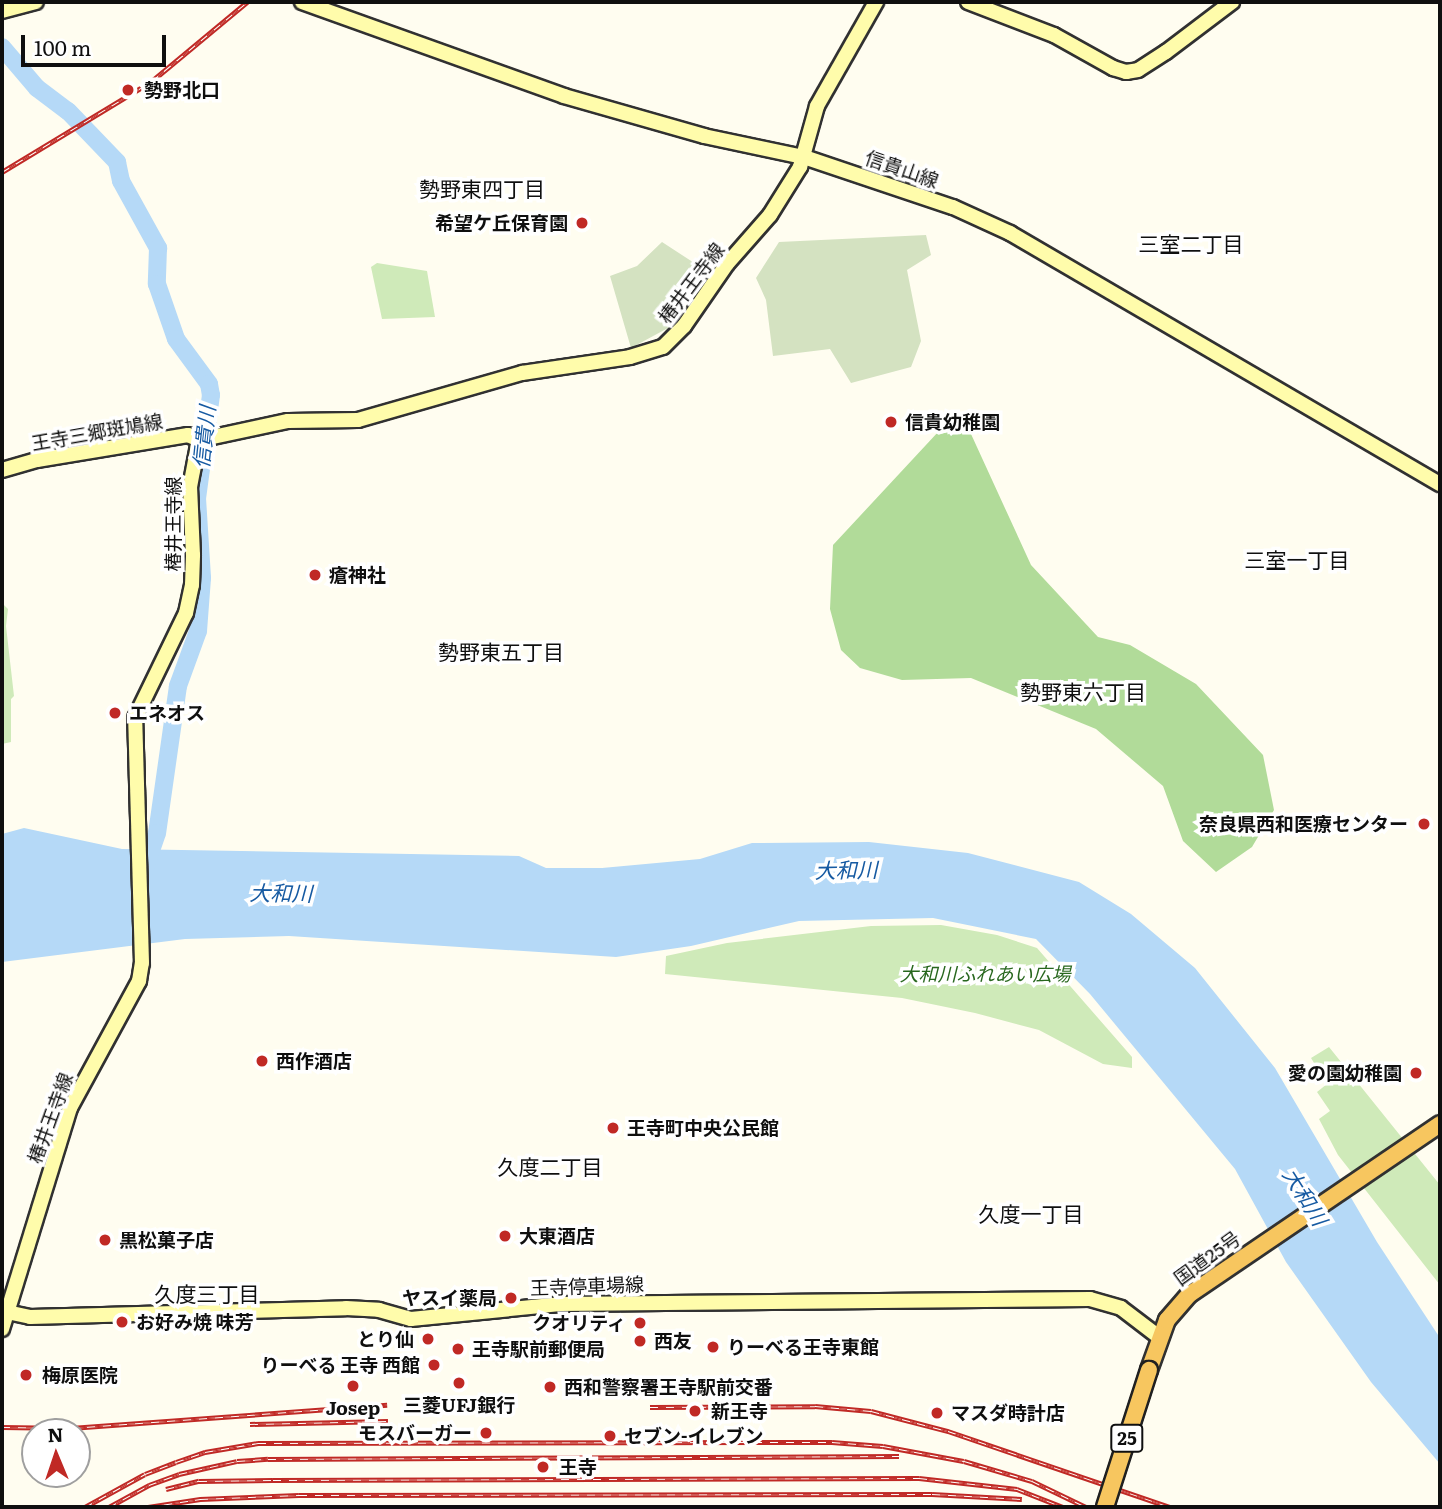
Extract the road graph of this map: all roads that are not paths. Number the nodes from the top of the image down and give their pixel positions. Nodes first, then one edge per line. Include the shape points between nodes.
1 (36, 2) edge
2 (302, 2) edge
3 (876, 2) edge
4 (968, 2) edge
5 (1233, 2) edge
6 (2, 11) edge
7 (804, 157) junction
8 (204, 438) junction
9 (2, 470) edge
10 (1440, 484) edge
11 (1440, 1124) edge
12 (7, 1312) junction
13 (2, 1329) edge
14 (1159, 1336) junction
15 (1105, 1507) edge

1 - 6 main road
2 - 7 main road, 信貴山線 via 564,96 704,136
3 - 7 main road, 椿井王寺線 via 817,106
4 - 5 main road via 1054,35 1126,72 1138,70
7 - 8 main road, 椿井王寺線 via 770,215 727,264 684,326 673,340 652,353 522,373 358,420 288,421
7 - 10 main road, 信貴山線 via 953,207 1010,233
8 - 9 main road, 王寺三郷斑鳩線 via 188,435
8 - 12 main road, 椿井王寺線 via 190,486 192,585 186,613 135,718 139,981 70,1108
11 - 14 highway, 国道25号 / 25 via 1190,1294
12 - 13 main road, 椿井王寺線
12 - 14 main road, 王寺停車場線 via 30,1317 346,1308 379,1310 411,1319 560,1304 1090,1299 1121,1308
14 - 15 highway, 国道25号 / 25, bridge

